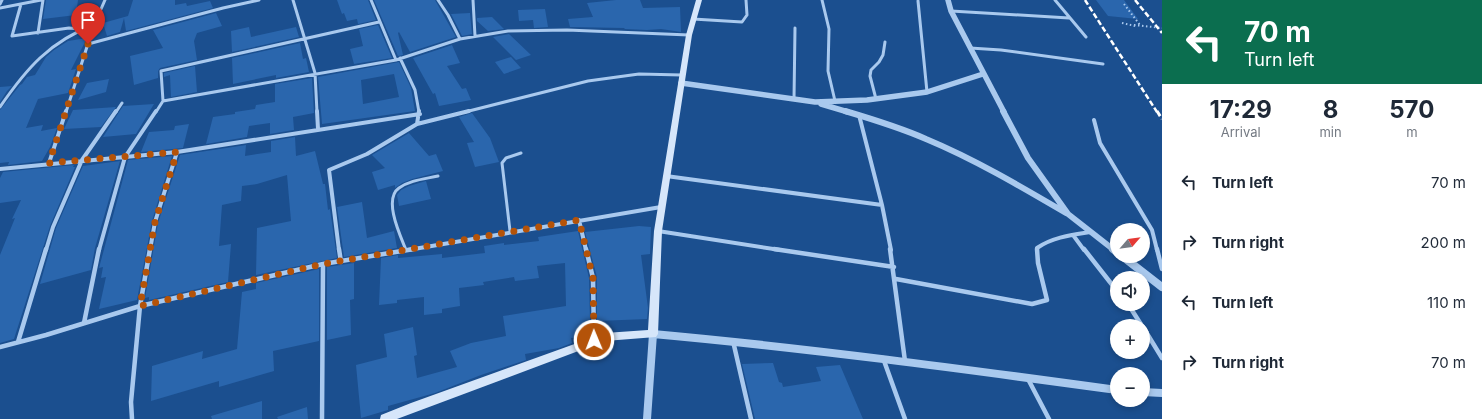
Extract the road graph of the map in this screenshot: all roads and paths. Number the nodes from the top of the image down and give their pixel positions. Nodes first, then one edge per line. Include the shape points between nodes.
1 (2, 0) edge
2 (42, 0) edge
3 (105, 0) edge
4 (259, 0) edge
5 (293, 0) edge
6 (371, 0) edge
7 (438, 0) edge
8 (473, 0) edge
9 (699, 0) edge
10 (746, 0) edge
11 (822, 0) edge
12 (948, 0) edge
13 (1054, 0) edge
14 (918, 1) dead end
15 (0, 4) edge
16 (20, 4) junction
17 (1123, 4) dead end
18 (0, 8) edge
19 (951, 11) junction
20 (1070, 18) junction
21 (693, 19) junction
22 (379, 22) junction
23 (1122, 24) dead end
24 (94, 25) junction
25 (1140, 26) junction
26 (795, 28) dead end
27 (1162, 28) edge
28 (80, 30) junction
29 (38, 33) junction
30 (689, 35) junction
31 (475, 36) junction
32 (1086, 37) dead end
33 (306, 39) junction
34 (460, 39) junction
35 (885, 42) dead end
36 (88, 44) junction
37 (970, 48) junction
38 (400, 58) junction
39 (396, 60) junction
40 (1103, 64) dead end
41 (315, 73) junction
42 (983, 74) junction
43 (682, 79) junction
44 (927, 92) junction
45 (794, 99) junction
46 (876, 99) junction
47 (163, 101) junction
48 (835, 101) junction
49 (815, 102) junction
50 (122, 103) dead end
51 (0, 107) edge
52 (420, 114) junction
53 (859, 115) junction
54 (1094, 120) dead end
55 (417, 124) junction
56 (318, 129) junction
57 (177, 152) junction
58 (521, 153) dead end
59 (125, 156) junction
60 (82, 160) junction
61 (49, 163) junction
62 (0, 169) edge
63 (438, 176) dead end
64 (666, 176) junction
65 (882, 205) junction
66 (661, 207) junction
67 (1068, 214) junction
68 (579, 220) junction
69 (658, 231) junction
70 (510, 232) junction
71 (1091, 232) junction
72 (1073, 235) junction
73 (1110, 247) edge
74 (406, 250) junction
75 (341, 262) junction
76 (1131, 263) edge
77 (323, 264) junction
78 (894, 267) junction
79 (1162, 269) edge
80 (896, 279) junction
81 (1110, 281) edge
82 (1162, 287) edge
83 (140, 306) junction
84 (84, 324) junction
85 (653, 334) junction
86 (1150, 338) edge
87 (594, 340) junction
88 (733, 341) junction
89 (18, 342) junction
90 (0, 347) edge
91 (883, 358) junction
92 (1162, 358) edge
93 (905, 360) junction
94 (1027, 377) junction
95 (1110, 389) edge
96 (1150, 392) edge
97 (1162, 393) edge
98 (132, 419) edge
99 (322, 419) edge
100 (385, 419) edge
101 (647, 419) edge
102 (751, 419) edge
103 (905, 419) edge
104 (1049, 419) edge

1 - 15 street
2 - 16 street
2 - 29 street
3 - 24 street
4 - 36 street
5 - 33 street
6 - 22 street
7 - 34 street
8 - 31 street
9 - 21 main road
10 - 21 street via 748,14 742,22
11 - 48 street via 829,29 828,71
12 - 19 street
13 - 20 street
14 - 44 street
16 - 18 street
16 - 29 street via 12,36
17 - 25 path
19 - 20 street
19 - 37 street
20 - 32 street
21 - 30 main road
22 - 33 street
22 - 39 street
23 - 25 path
24 - 28 street
24 - 36 street
25 - 27 path
26 - 45 street
28 - 29 street via 69,28
28 - 51 street via 44,52 16,83
30 - 31 street via 567,30 508,31
30 - 43 main road
31 - 34 street
33 - 41 street
33 - 47 street via 161,71
34 - 38 street
35 - 46 street via 883,55 871,70 870,76
36 - 61 street
37 - 40 street
37 - 42 street
38 - 39 street
38 - 52 street via 412,84
39 - 41 street
41 - 47 street
41 - 56 street
42 - 44 street
42 - 67 street via 1028,158
43 - 45 street
43 - 55 street via 639,74 588,81
43 - 64 main road
44 - 46 street
45 - 49 street
46 - 48 street
47 - 59 street
48 - 49 street
49 - 53 street
50 - 60 street
52 - 55 street
52 - 56 street
53 - 65 street
53 - 67 street via 939,144
54 - 79 street via 1100,143 1152,230
55 - 75 street via 367,154 329,170
56 - 57 street
57 - 59 street
57 - 83 street via 155,222
58 - 70 lane via 506,158 502,163
59 - 60 street
59 - 84 street via 100,246
60 - 61 street
60 - 89 street via 53,227
61 - 62 street
63 - 74 lane via 402,186 391,197 392,208
64 - 65 street
64 - 66 main road
65 - 78 street
66 - 68 street
66 - 69 main road
67 - 71 street
68 - 70 street
68 - 87 street via 593,278
69 - 78 street
69 - 85 main road
70 - 74 street
71 - 72 street
71 - 73 street
72 - 80 street via 1043,242 1037,248 1047,300 1032,304
72 - 81 street
74 - 75 street
75 - 77 street
76 - 82 street
77 - 83 street
77 - 99 street
78 - 80 street
80 - 93 street
83 - 84 street
83 - 98 street via 131,402
84 - 89 street
85 - 87 main road
85 - 88 street
85 - 101 street
86 - 92 street
87 - 100 main road
88 - 91 street
88 - 102 street
89 - 90 street
91 - 93 street
91 - 103 street
93 - 94 street
94 - 95 street
94 - 104 street
96 - 97 street

